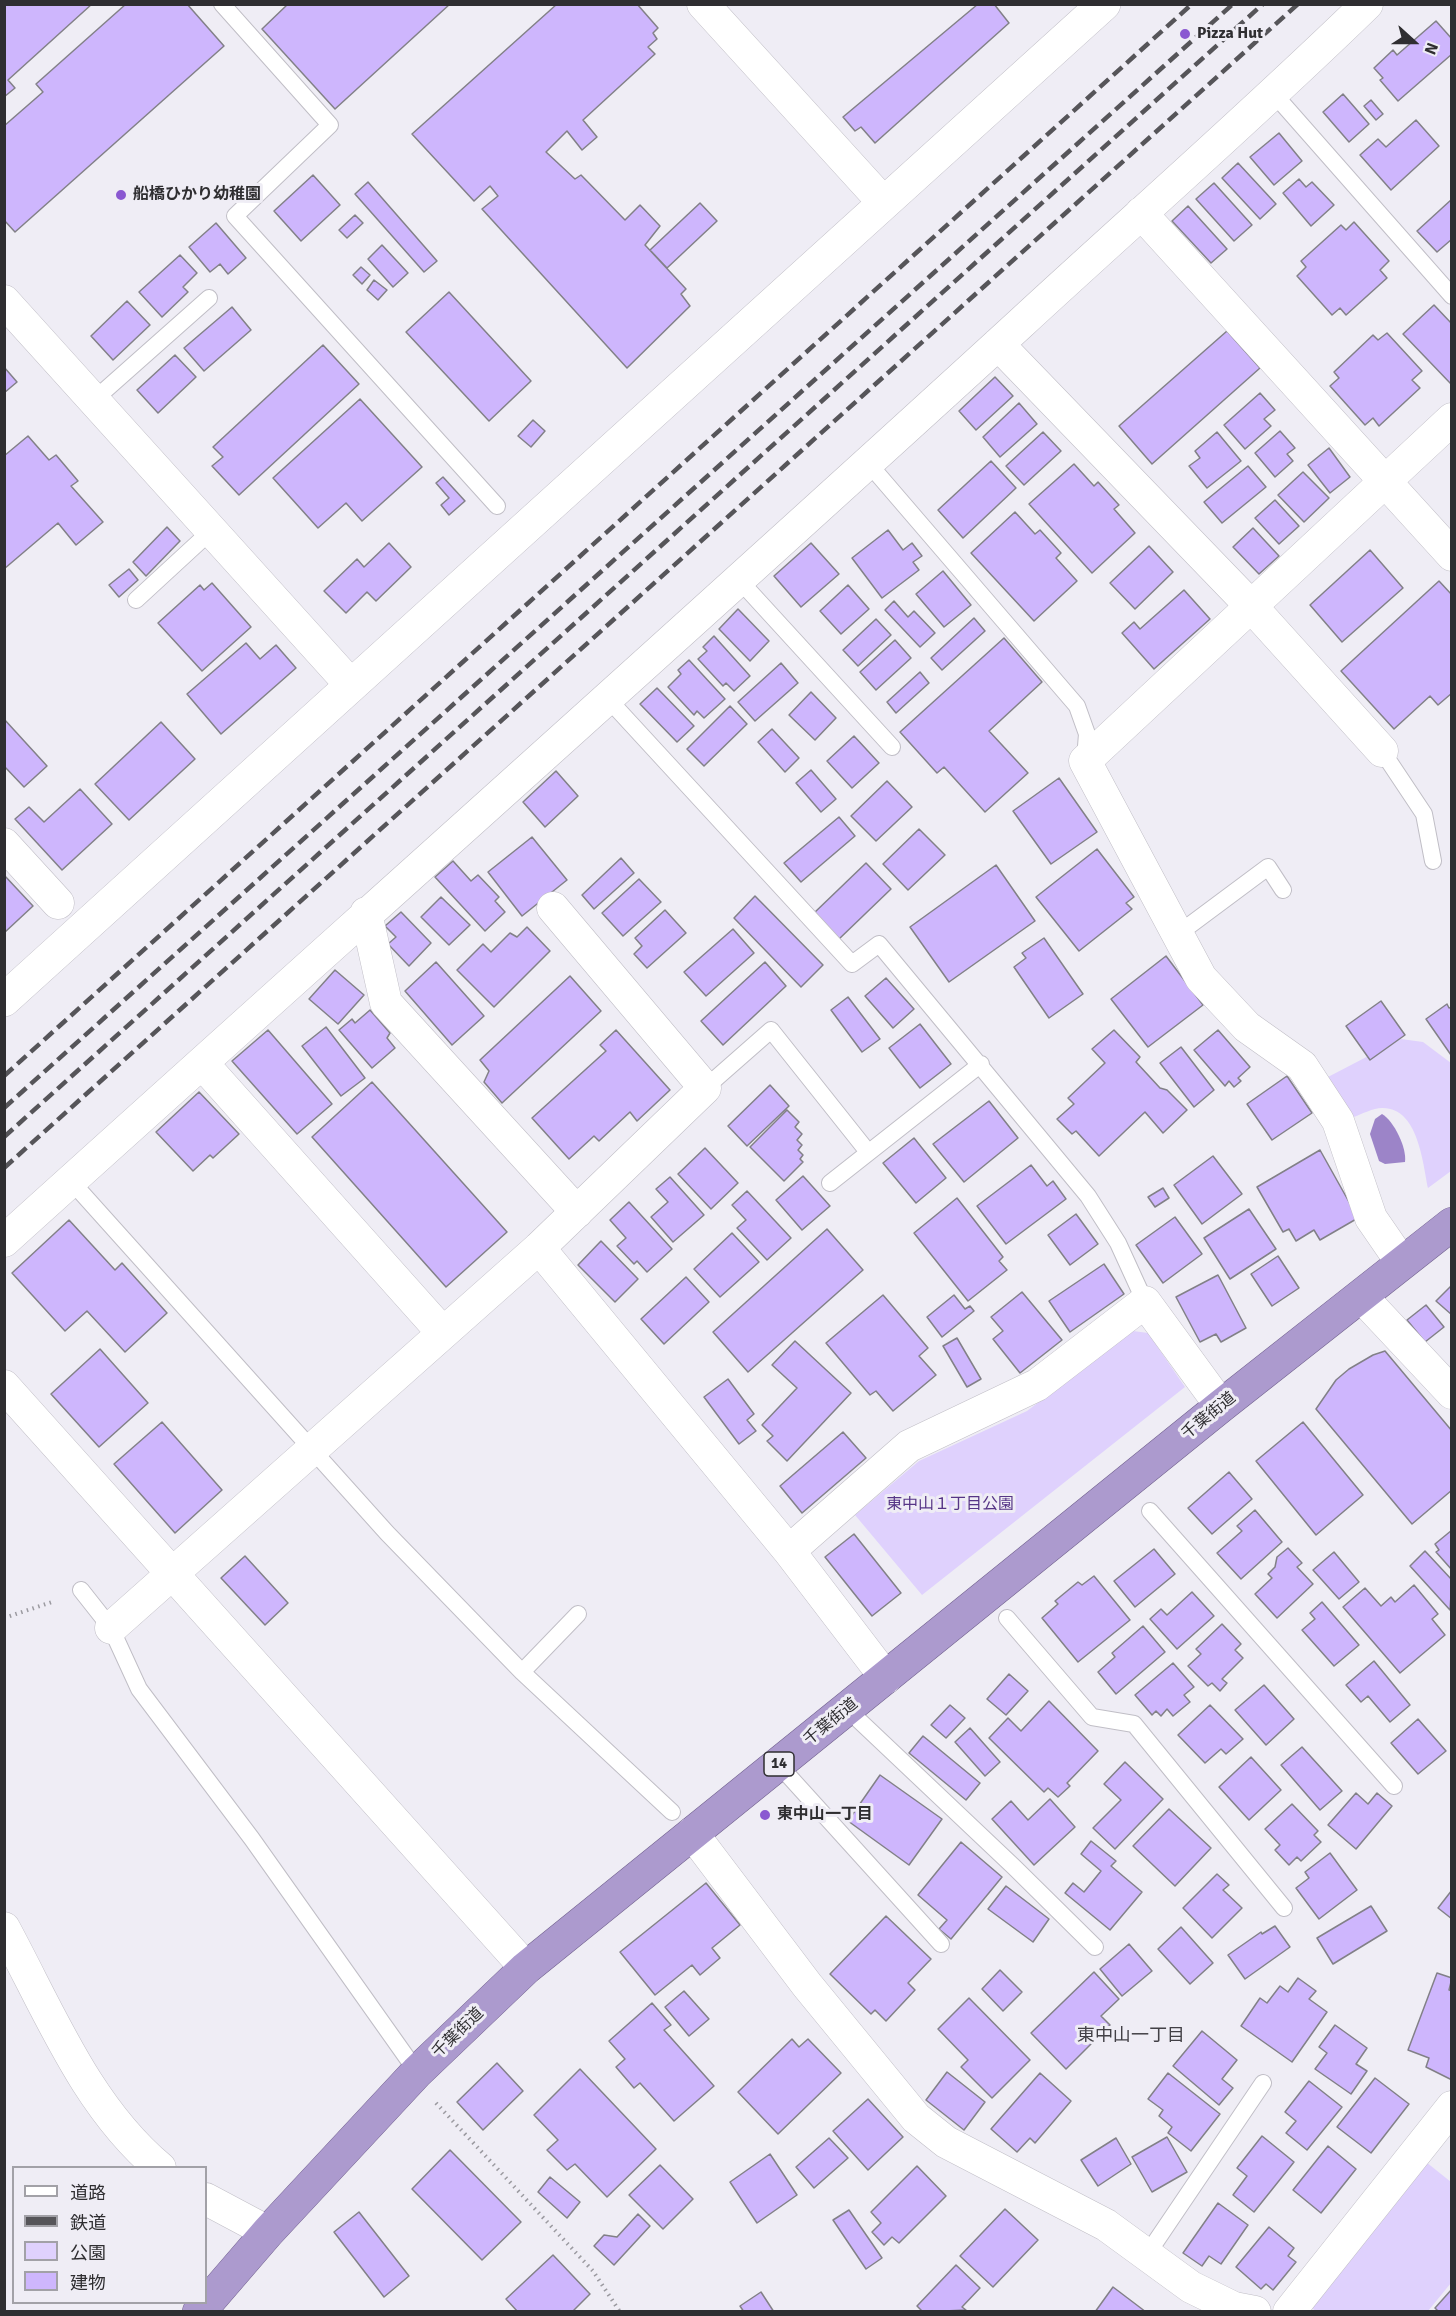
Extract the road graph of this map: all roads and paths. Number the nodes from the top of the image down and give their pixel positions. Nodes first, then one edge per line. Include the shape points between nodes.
1 (222, 4) edge
2 (704, 4) edge
3 (1104, 4) edge
4 (1367, 4) edge
5 (1274, 94) junction
6 (884, 203) junction
7 (1141, 213) junction
8 (1452, 296) edge
9 (209, 298) dead end
10 (4, 301) edge
11 (998, 344) junction
12 (94, 400) junction
13 (1452, 419) edge
14 (868, 464) junction
15 (1386, 481) junction
16 (497, 506) dead end
17 (212, 530) junction
18 (1452, 555) edge
19 (740, 581) junction
20 (136, 600) dead end
21 (1251, 606) junction
22 (351, 685) junction
23 (609, 700) junction
24 (892, 747) dead end
25 (1382, 751) joint
26 (1085, 761) junction
27 (4, 844) edge
28 (1433, 861) dead end
29 (1283, 890) dead end
30 (58, 903) dead end
31 (553, 908) dead end
32 (366, 913) junction
33 (1178, 934) junction
34 (4, 1000) edge
35 (202, 1063) junction
36 (981, 1064) junction
37 (705, 1088) junction
38 (868, 1152) junction
39 (71, 1181) junction
40 (830, 1183) dead end
41 (577, 1212) junction
42 (1452, 1224) edge
43 (4, 1240) edge
44 (538, 1248) junction
45 (1402, 1263) junction
46 (1362, 1296) junction
47 (1145, 1302) junction
48 (443, 1333) junction
49 (4, 1386) edge
50 (1452, 1393) edge
51 (1221, 1406) junction
52 (311, 1451) junction
53 (1150, 1511) dead end
54 (789, 1551) junction
55 (172, 1575) junction
56 (81, 1590) joint
57 (578, 1614) dead end
58 (4, 1618) edge
59 (1007, 1618) dead end
60 (111, 1628) junction
61 (522, 1672) junction
62 (886, 1678) junction
63 (847, 1709) junction
64 (778, 1764) junction
65 (1394, 1786) dead end
66 (682, 1823) junction
67 (1284, 1908) dead end
68 (4, 1928) edge
69 (941, 1944) dead end
70 (1095, 1947) dead end
71 (526, 1968) junction
72 (1263, 2082) dead end
73 (425, 2085) junction
74 (1452, 2107) edge
75 (158, 2166) edge
76 (207, 2200) edge
77 (268, 2232) junction
78 (1146, 2256) junction
79 (207, 2303) edge
80 (620, 2312) edge
81 (1255, 2312) edge
82 (1289, 2312) edge

1 - 16 lane via 330,125 235,216
2 - 6 street
3 - 6 street
4 - 5 street
5 - 7 street
5 - 8 lane
6 - 22 street
7 - 11 street
7 - 15 street
9 - 12 lane
10 - 12 street
11 - 14 street
11 - 21 street
12 - 17 street
13 - 15 street
14 - 19 street
14 - 26 lane via 1077,706 1087,734
15 - 18 street
15 - 21 street
17 - 20 lane
17 - 22 street
19 - 23 street
19 - 24 lane
21 - 25 street
21 - 26 street
22 - 34 street
23 - 32 street
23 - 36 lane via 852,964 879,944
25 - 28 lane via 1424,814
26 - 33 street
27 - 30 street
29 - 33 lane via 1268,867
31 - 37 street
32 - 35 street
32 - 41 street via 386,1003
33 - 45 street via 1201,978 1247,1028 1302,1066 1338,1121 1371,1218
35 - 39 street
35 - 48 street
36 - 38 lane
36 - 47 lane via 1088,1196 1118,1243
37 - 38 lane via 771,1030
37 - 41 street
38 - 40 lane
39 - 43 street
39 - 52 lane
41 - 44 street
42 - 45 highway, 千葉街道 / 14
44 - 48 street
44 - 54 street
45 - 46 highway, 千葉街道 / 14
46 - 50 street
46 - 51 highway, 千葉街道 / 14
47 - 51 street
47 - 54 street via 1037,1385 909,1446
48 - 52 street
49 - 55 street
51 - 62 highway, 千葉街道 / 14
52 - 55 street
52 - 61 lane
53 - 65 lane
54 - 62 street
55 - 60 street
55 - 71 street
56 - 58 path
56 - 60 lane
57 - 61 lane
59 - 67 lane via 1092,1717 1134,1724
60 - 73 lane via 139,1689 252,1839
61 - 66 lane
62 - 63 highway, 千葉街道 / 14
63 - 64 highway, 千葉街道 / 14
63 - 70 lane
64 - 66 highway, 千葉街道 / 14
64 - 69 lane
66 - 71 highway, 千葉街道 / 14
66 - 78 street via 916,2118 946,2142 1106,2225
68 - 75 street via 96,2098 137,2149
71 - 73 highway, 千葉街道 / 14
72 - 78 lane
73 - 77 highway, 千葉街道 / 14
73 - 80 path via 593,2271
74 - 82 street
76 - 77 street
77 - 79 highway, 千葉街道 / 14
78 - 81 street via 1191,2288 1234,2308

